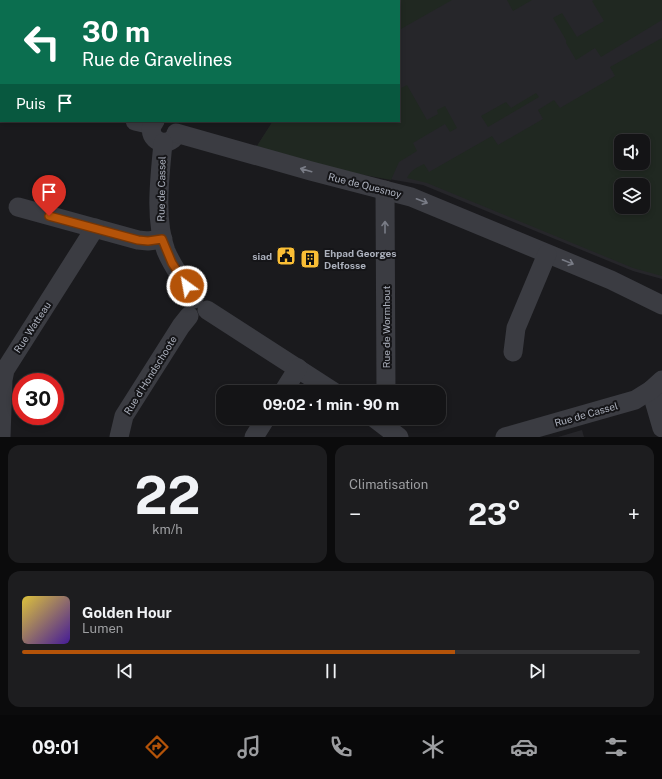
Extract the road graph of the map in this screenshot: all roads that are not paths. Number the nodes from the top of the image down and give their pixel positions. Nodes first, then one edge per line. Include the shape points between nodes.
1 (148, 122) edge
2 (171, 132) edge
3 (385, 190) junction
4 (18, 207) dead end
5 (95, 228) junction
6 (162, 239) junction
7 (547, 254) junction
8 (662, 304) edge
9 (197, 308) junction
10 (513, 352) dead end
11 (298, 368) junction
12 (287, 385) edge
13 (324, 385) edge
14 (386, 385) edge
15 (656, 385) edge
16 (262, 425) edge
17 (662, 428) edge
18 (1, 437) edge
19 (119, 437) edge
20 (254, 437) edge
21 (504, 437) edge

1 - 2 street via 153,136 159,142
3 -> 2 street, Rue de Quesnoy
2 - 6 street, Rue de Cassel via 160,181
3 -> 7 street, Rue de Quesnoy via 430,204
14 -> 3 street, Rue de Wormhout
4 - 5 street
5 - 6 street via 142,240
5 - 18 street, Rue Watteau via 5,370
6 - 9 street, Rue de Cassel
7 -> 8 street, Rue de Quesnoy
7 - 10 street via 516,328
9 - 11 street, Rue de Cassel
9 - 19 street, Rue d'Hondschoote via 181,326 124,416
11 - 12 street
11 - 13 street, Rue de Cassel
15 - 17 street
15 - 21 street, Rue de Cassel via 635,400
16 - 20 street

